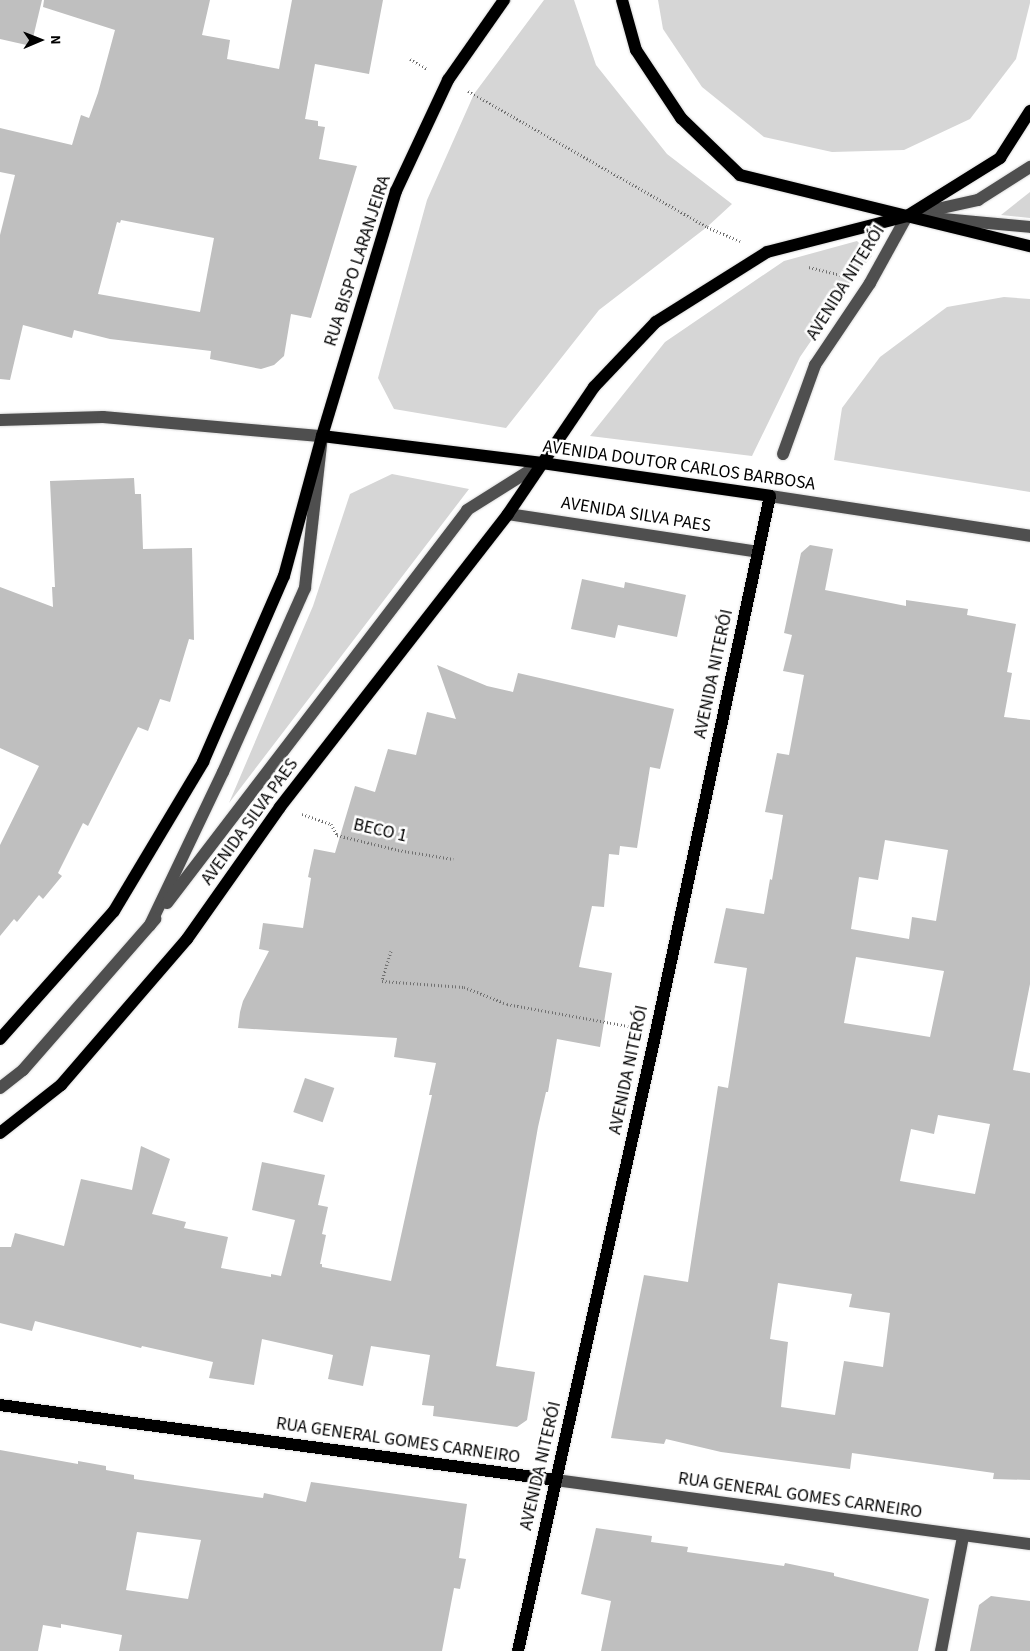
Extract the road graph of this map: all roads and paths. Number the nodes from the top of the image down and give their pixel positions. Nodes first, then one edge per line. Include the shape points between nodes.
1 (504, 0) edge
2 (622, 0) edge
3 (410, 60) dead end
4 (448, 80) junction
5 (1030, 111) edge
6 (1030, 167) edge
7 (907, 216) junction
8 (1030, 227) edge
9 (1030, 246) edge
10 (767, 252) junction
11 (806, 267) dead end
12 (870, 283) junction
13 (0, 420) edge
14 (322, 436) junction
15 (783, 454) dead end
16 (542, 463) junction
17 (770, 496) junction
18 (508, 514) junction
19 (1030, 536) edge
20 (758, 552) junction
21 (280, 807) junction
22 (454, 858) dead end
23 (150, 925) junction
24 (391, 952) dead end
25 (656, 1032) junction
26 (0, 1039) edge
27 (0, 1088) edge
28 (0, 1133) edge
29 (0, 1405) edge
30 (556, 1480) junction
31 (963, 1537) junction
32 (1030, 1544) edge
33 (518, 1651) edge
34 (941, 1651) edge

1 - 4 main road, RUA BISPO LARANJEIRA
2 - 7 main road via 636,50 681,118 740,175
3 - 4 path
4 - 10 path via 707,227
4 - 14 main road, RUA BISPO LARANJEIRA via 396,190
5 - 7 main road via 1000,158
6 - 7 street via 978,200
7 - 8 street
7 - 9 main road
7 - 10 main road, AVENIDA SILVA PAES
7 - 12 street, AVENIDA NITERÓI
10 - 16 main road, AVENIDA SILVA PAES via 656,322 594,387
11 - 12 path
12 - 15 street, AVENIDA NITERÓI via 815,365
13 - 14 street via 103,417
14 - 16 main road, AVENIDA DOUTOR CARLOS BARBOSA
14 - 23 street via 306,588
14 - 26 main road via 284,576 203,762 114,911
16 - 17 main road, AVENIDA DOUTOR CARLOS BARBOSA
16 - 18 main road, AVENIDA SILVA PAES
16 - 23 street via 467,510
17 - 19 street, AVENIDA DOUTOR CARLOS BARBOSA
17 - 20 main road, AVENIDA NITERÓI
18 - 20 street, AVENIDA SILVA PAES
18 - 21 main road, AVENIDA SILVA PAES
20 - 25 main road, AVENIDA NITERÓI
21 - 22 path, BECO 1 via 332,824 337,835 398,850
21 - 28 main road, AVENIDA SILVA PAES via 187,939 61,1085
23 - 27 street via 23,1070
24 - 25 path via 382,981 464,987 508,1004
25 - 30 main road, AVENIDA NITERÓI
29 - 30 main road, RUA GENERAL GOMES CARNEIRO
30 - 31 street, RUA GENERAL GOMES CARNEIRO
30 - 33 main road, AVENIDA NITERÓI
31 - 32 street, RUA GENERAL GOMES CARNEIRO
31 - 34 street

